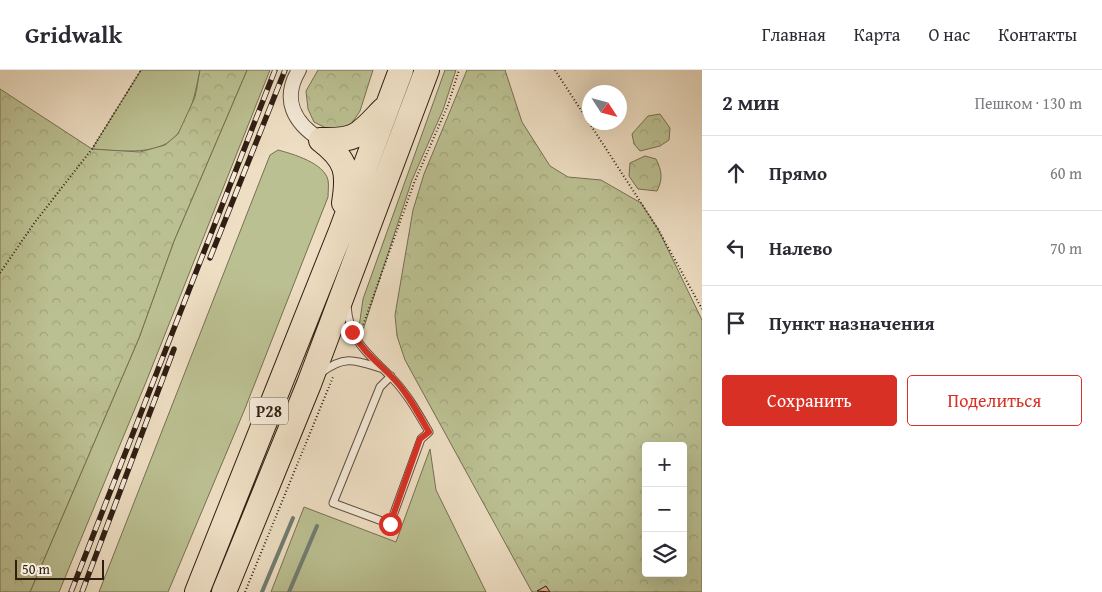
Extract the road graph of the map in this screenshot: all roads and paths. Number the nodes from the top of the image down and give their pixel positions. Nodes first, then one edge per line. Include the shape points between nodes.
1 (141, 70) edge
2 (299, 70) edge
3 (401, 70) edge
4 (427, 70) edge
5 (554, 70) edge
6 (390, 102) junction
7 (321, 140) junction
8 (341, 231) junction
9 (0, 273) edge
10 (346, 288) junction
11 (702, 309) edge
12 (380, 368) junction
13 (391, 376) junction
14 (309, 384) junction
15 (197, 592) edge
16 (224, 592) edge

1 - 9 path via 92,149
2 - 7 street via 292,86 293,112 306,131
3 - 6 highway, Р28
4 - 10 highway, Р28
5 - 11 path via 658,229
6 - 7 highway via 352,138
6 - 8 highway, Р28
7 - 8 highway via 339,156 346,174
8 - 15 highway, Р28
10 - 12 lane via 352,332
10 - 14 highway, Р28
12 - 13 lane
12 - 14 lane via 353,360 340,361
13 - 13 lane via 380,386 333,503 390,524 420,439 429,432
14 - 16 highway, Р28

